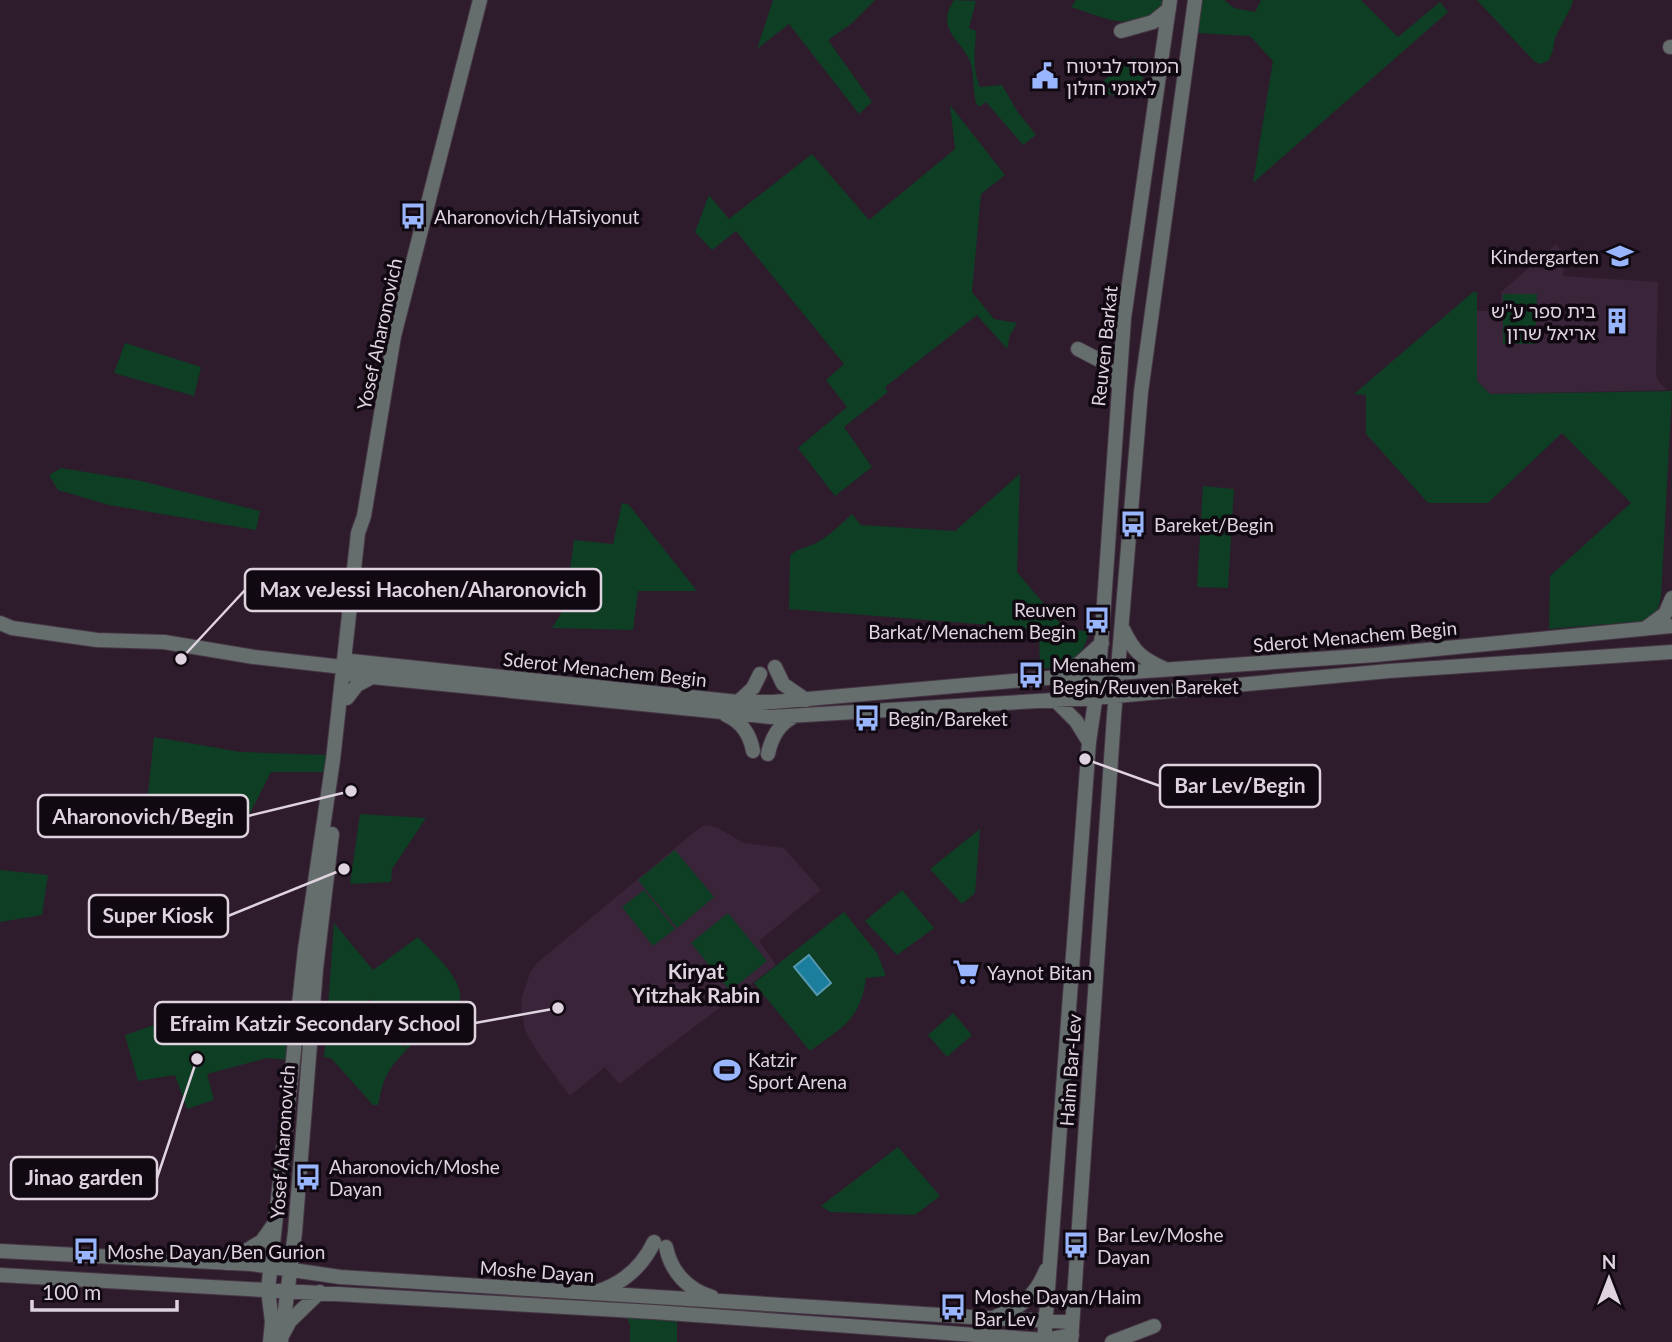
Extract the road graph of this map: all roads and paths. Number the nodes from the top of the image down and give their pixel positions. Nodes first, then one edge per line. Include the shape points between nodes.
1 (480, 0) edge
2 (1195, 0) edge
3 (1169, 5) edge
4 (1121, 31) dead end
5 (1078, 349) dead end
6 (1118, 386) junction
7 (1672, 598) edge
8 (0, 623) edge
9 (1122, 626) junction
10 (1672, 626) edge
11 (1645, 628) junction
12 (1102, 643) junction
13 (1672, 652) edge
14 (348, 667) junction
15 (775, 667) dead end
16 (1166, 669) junction
17 (1119, 673) junction
18 (760, 674) dead end
19 (1100, 674) junction
20 (372, 677) junction
21 (1059, 677) junction
22 (1147, 693) junction
23 (1117, 696) junction
24 (1096, 697) junction
25 (347, 698) junction
26 (806, 700) junction
27 (1055, 700) junction
28 (738, 702) junction
29 (714, 712) junction
30 (1114, 716) junction
31 (793, 717) junction
32 (1089, 742) junction
33 (276, 1220) junction
34 (0, 1251) edge
35 (1049, 1262) junction
36 (226, 1263) junction
37 (270, 1266) junction
38 (289, 1270) junction
39 (0, 1275) edge
40 (225, 1286) junction
41 (268, 1290) junction
42 (286, 1290) junction
43 (320, 1293) junction
44 (591, 1293) junction
45 (727, 1302) junction
46 (988, 1318) junction
47 (1046, 1321) junction
48 (272, 1322) junction
49 (1154, 1326) dead end
50 (1072, 1333) edge
51 (987, 1335) junction
52 (278, 1340) edge
53 (1045, 1341) edge
54 (1008, 1342) edge
55 (1112, 1342) edge

1 - 14 street, Yosef Aharonovich via 394,336 364,516 366,533
2 - 9 street via 1146,348
3 - 4 street via 1153,22
3 - 6 street, Reuven Barkat
5 - 6 street via 1103,362
6 - 12 street, Reuven Barkat
7 - 11 street via 1665,614
8 - 14 street via 97,639
9 - 16 street via 1133,650
9 - 17 street
10 - 11 street, Sderot Menachem Begin
11 - 16 street, Sderot Menachem Begin via 1375,655
12 - 19 street, Reuven Barkat
12 - 21 street
13 - 22 street, Sderot Menachem Begin
14 - 20 street, Sderot Menachem Begin
14 - 25 street, Yosef Aharonovich
14 - 28 street, Sderot Menachem Begin
14 - 33 street, Yosef Aharonovich via 305,949
15 - 26 street via 783,684
16 - 17 street, Sderot Menachem Begin
17 - 19 street, Sderot Menachem Begin
17 - 23 street
18 - 28 street
19 - 21 street, Sderot Menachem Begin
19 - 24 street, Reuven Barkat
20 - 25 street via 357,685
20 - 29 street, Sderot Menachem Begin
21 - 26 street, Sderot Menachem Begin
22 - 23 street, Sderot Menachem Begin
22 - 30 street, Sderot Menachem Begin
23 - 24 street, Sderot Menachem Begin
23 - 30 street, Haim Bar-Lev
24 - 27 street, Sderot Menachem Begin
24 - 32 street, Haim Bar-Lev
25 - 38 street, Yosef Aharonovich via 316,969
26 - 28 street, Sderot Menachem Begin
27 - 31 street, Sderot Menachem Begin
27 - 32 street
29 - 31 street, Sderot Menachem Begin
29 - 31 street via 742,726 761,752
30 - 50 street, Haim Bar-Lev
32 - 35 street, Haim Bar-Lev
33 - 36 street via 261,1241
33 - 37 street, Yosef Aharonovich
34 - 36 street, Moshe Dayan
35 - 46 street via 1030,1297
35 - 47 street, Haim Bar-Lev
36 - 37 street, Moshe Dayan
37 - 38 street, Moshe Dayan
37 - 41 street, Yosef Aharonovich
38 - 42 street, Yosef Aharonovich
38 - 44 street, Moshe Dayan via 340,1278
39 - 40 street, Moshe Dayan
40 - 41 street, Moshe Dayan
40 - 48 street via 259,1301
41 - 42 street, Moshe Dayan
41 - 48 street, Yosef Aharonovich
42 - 43 street, Moshe Dayan
42 - 52 street, Yosef Aharonovich
43 - 51 street, Moshe Dayan
43 - 52 street via 290,1321
44 - 45 street, Moshe Dayan
44 - 45 street via 628,1276 660,1244 688,1285
45 - 46 street, Moshe Dayan
46 - 47 street, Moshe Dayan
47 - 50 street, Moshe Dayan
47 - 53 street, Haim Bar-Lev
48 - 52 street, Yosef Aharonovich
49 - 55 street
50 - 53 street, Moshe Dayan
51 - 53 street, Moshe Dayan
51 - 54 street

